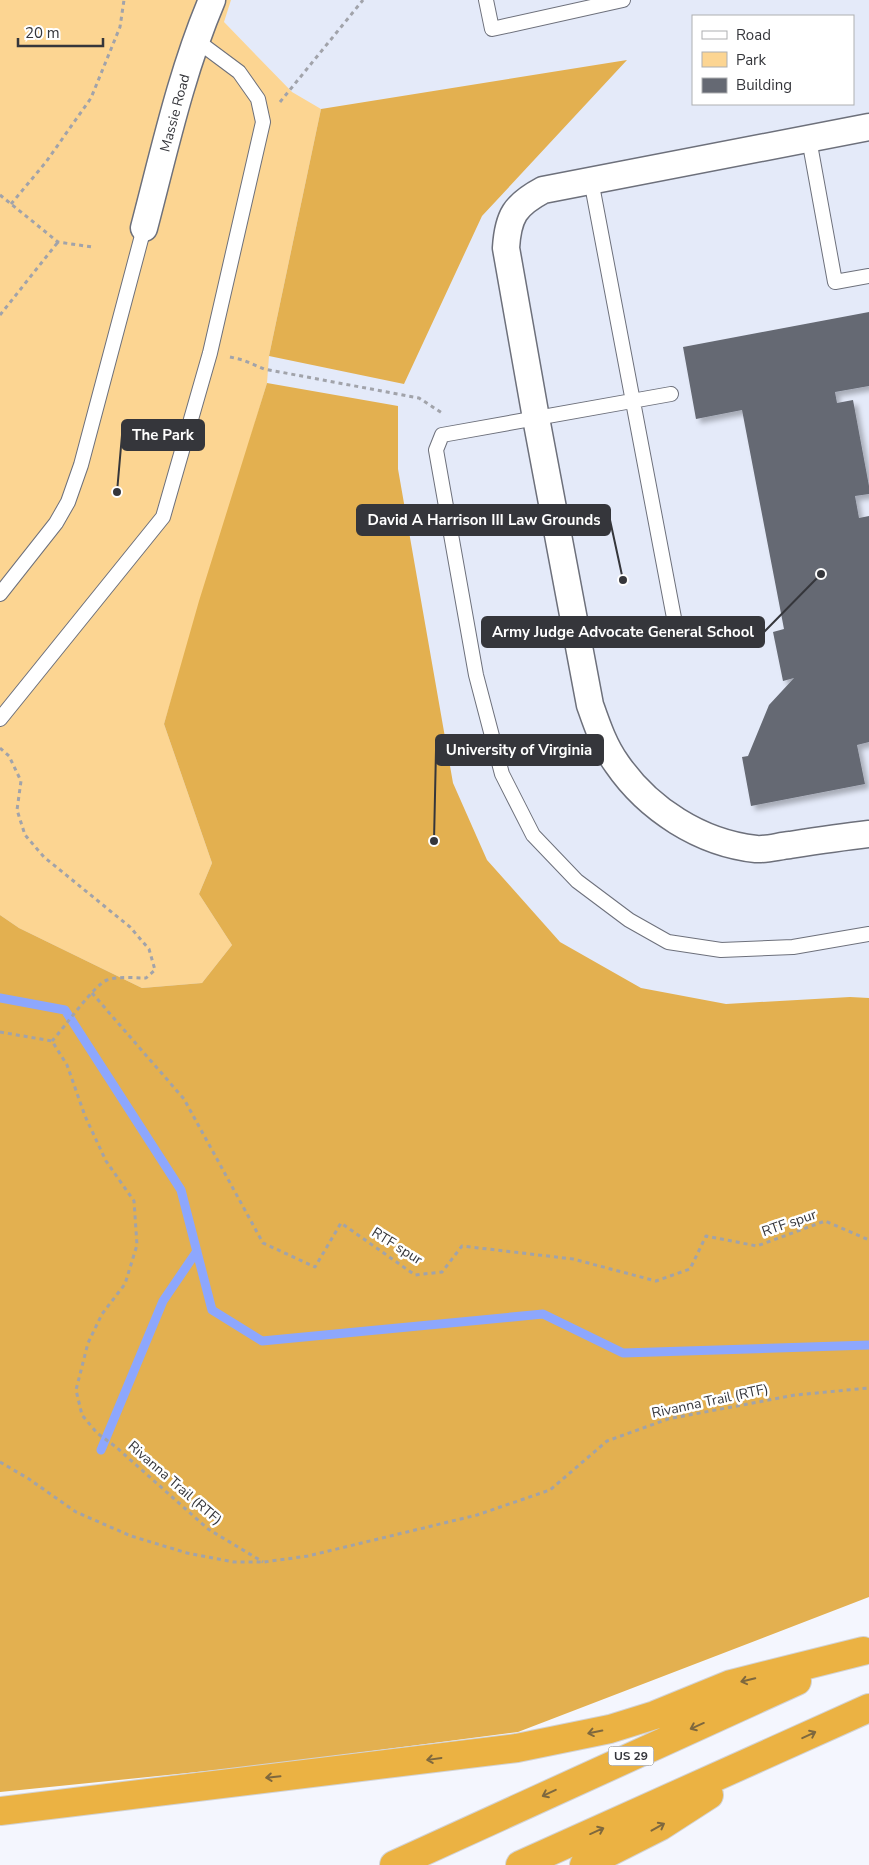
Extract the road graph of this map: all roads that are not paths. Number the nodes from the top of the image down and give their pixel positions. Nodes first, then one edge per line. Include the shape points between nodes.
1 (212, 0) edge
2 (486, 0) edge
3 (623, 0) edge
4 (196, 40) junction
5 (869, 127) edge
6 (809, 139) junction
7 (591, 180) junction
8 (144, 228) joint
9 (869, 276) edge
10 (671, 394) dead end
11 (633, 401) junction
12 (536, 418) junction
13 (0, 594) edge
14 (678, 639) dead end
15 (0, 719) edge
16 (869, 834) edge
17 (869, 934) edge
18 (866, 1649) edge
19 (869, 1708) edge
20 (779, 1749) junction
21 (0, 1811) edge
22 (394, 1865) edge
23 (520, 1865) edge
24 (584, 1865) edge

1 - 4 street, Massie Road
2 - 3 lane via 492,29
4 - 8 street, Massie Road
4 - 15 lane via 239,72 258,99 263,122 210,353 163,517
5 - 6 street
6 - 7 street
6 - 9 lane via 835,282
7 - 11 lane
7 - 12 street via 543,190 526,199 513,214 507,228 506,248
8 - 13 lane via 68,502 56,523
10 - 11 lane
11 - 12 lane
11 - 14 lane
12 - 16 street via 590,705 616,763 638,791 671,818 696,832 730,844 758,849
12 - 17 lane via 442,435 436,450 476,675 502,774 533,835 577,881 629,920 668,942 721,950 784,948
18 -> 21 highway via 732,1684 655,1716 610,1729 516,1748
18 -> 22 highway, US 29
20 -> 19 highway
23 -> 20 highway
24 -> 20 highway via 661,1826

